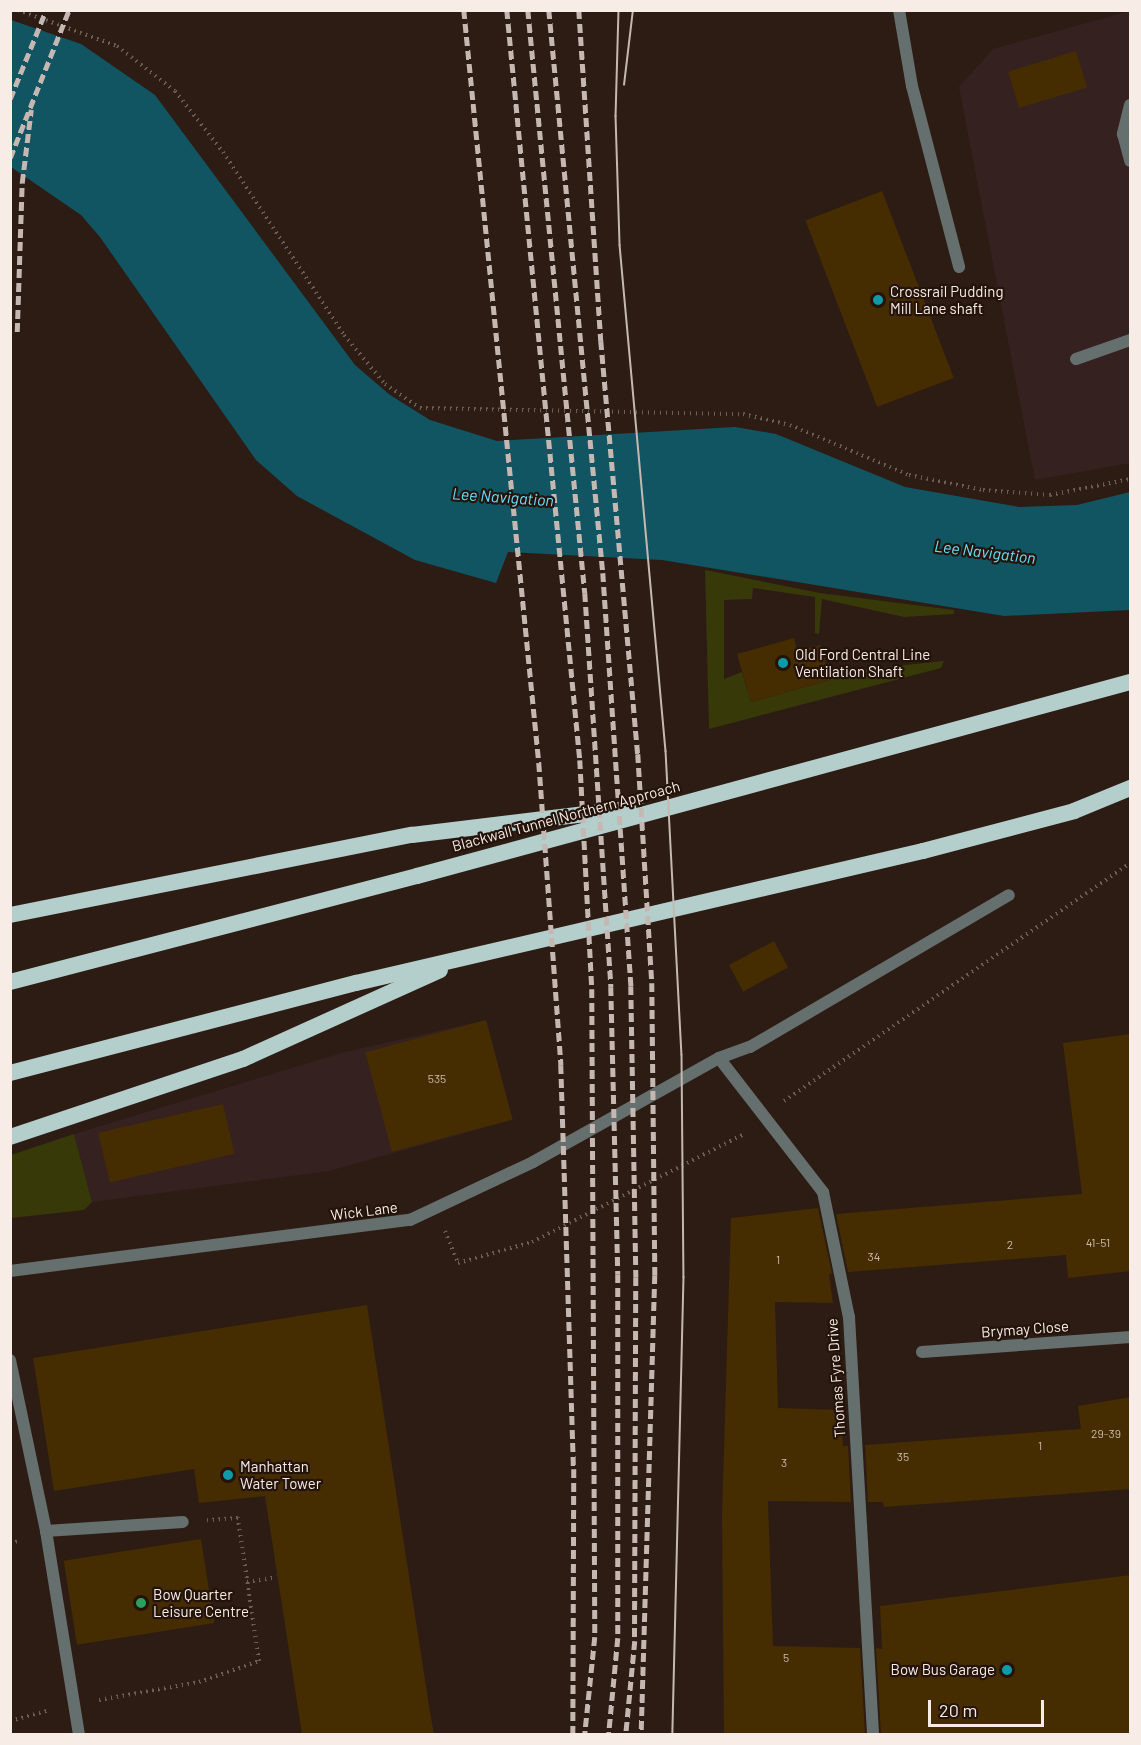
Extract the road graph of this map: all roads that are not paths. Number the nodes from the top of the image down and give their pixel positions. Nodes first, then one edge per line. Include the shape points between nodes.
1 (899, 10) edge
2 (1131, 105) edge
3 (1131, 161) edge
4 (959, 267) dead end
5 (1131, 340) edge
6 (1076, 359) dead end
7 (1131, 680) edge
8 (1131, 788) edge
9 (1131, 799) edge
10 (683, 803) junction
11 (1074, 811) junction
12 (1009, 895) dead end
13 (10, 915) edge
14 (477, 954) junction
15 (10, 982) edge
16 (719, 1058) junction
17 (10, 1073) edge
18 (10, 1137) edge
19 (10, 1271) edge
20 (1131, 1337) edge
21 (922, 1352) dead end
22 (10, 1360) edge
23 (183, 1522) dead end
24 (46, 1531) junction
25 (79, 1734) edge
26 (873, 1734) edge

1 - 4 street via 912,86
2 - 3 street via 1123,134
5 - 6 street
7 - 10 highway, Blackwall Tunnel Northern Approach
8 - 11 highway
9 - 11 highway
10 - 13 highway via 412,835
10 - 15 highway, Blackwall Tunnel Northern Approach
11 - 14 highway via 923,851
12 - 16 street, Wick Lane via 750,1047
14 - 17 highway
14 - 18 highway via 243,1059
16 - 19 street, Wick Lane via 533,1162 410,1220
16 - 26 street, Thomas Fyre Drive via 823,1192 849,1317
20 - 21 street, Brymay Close
22 - 24 street
23 - 24 street
24 - 25 street

